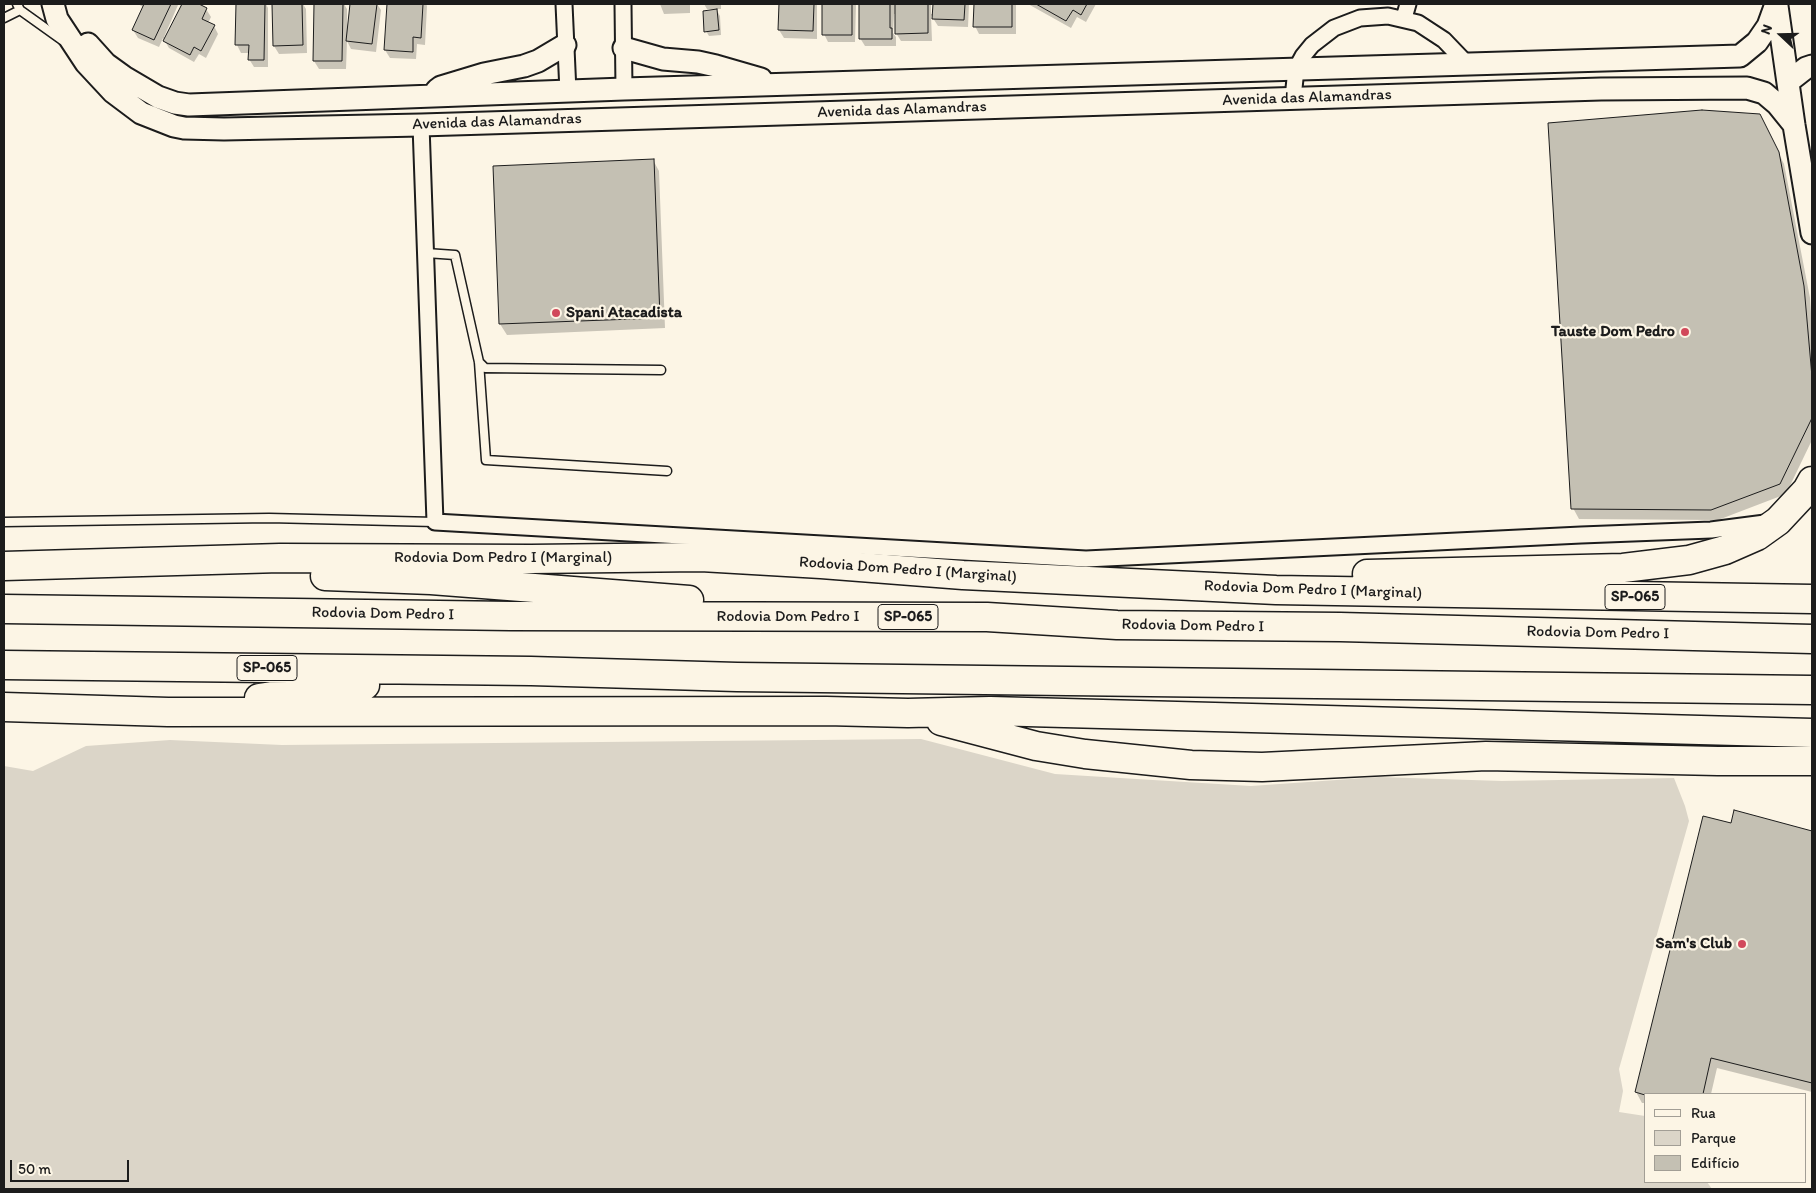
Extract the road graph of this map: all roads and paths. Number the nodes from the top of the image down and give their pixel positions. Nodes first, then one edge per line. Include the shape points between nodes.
1 (53, 4) edge
2 (67, 4) edge
3 (564, 4) edge
4 (623, 4) edge
5 (1776, 4) edge
6 (19, 7) edge
7 (1375, 10) edge
8 (1406, 11) edge
9 (4, 18) edge
10 (565, 45) junction
11 (624, 48) junction
12 (81, 55) junction
13 (1740, 56) junction
14 (1467, 64) junction
15 (1812, 66) edge
16 (1296, 69) junction
17 (893, 81) junction
18 (1788, 82) junction
19 (780, 84) junction
20 (1747, 88) junction
21 (624, 89) junction
22 (568, 92) junction
23 (431, 96) junction
24 (1293, 98) junction
25 (893, 110) junction
26 (420, 125) junction
27 (1794, 125) junction
28 (1812, 233) edge
29 (426, 253) junction
30 (479, 362) junction
31 (661, 370) dead end
32 (667, 471) dead end
33 (1812, 481) edge
34 (1778, 521) junction
35 (4, 522) edge
36 (435, 522) junction
37 (90, 565) junction
38 (4, 566) edge
39 (1153, 584) junction
40 (1812, 599) edge
41 (4, 610) edge
42 (922, 617) junction
43 (1812, 639) edge
44 (4, 665) edge
45 (531, 672) junction
46 (1812, 690) edge
47 (4, 707) edge
48 (168, 712) junction
49 (908, 713) junction
50 (1812, 733) edge
51 (1812, 761) edge

1 - 12 street, Avenida das Alamandras
2 - 23 street, Avenida das Alamandras via 88,44 106,64 124,78 175,103
3 - 10 street
4 - 11 street
5 - 13 street via 1768,26 1757,42
5 - 18 street
6 - 9 lane
6 - 12 lane
7 - 8 street via 1388,16
7 - 16 street via 1322,36 1302,56
8 - 14 street via 1444,40
10 - 22 street
10 - 23 street via 524,66 441,86
11 - 19 street via 664,59 716,66
11 - 21 street
12 - 26 street, Avenida das Alamandras via 113,92 141,113 174,126 224,129
13 - 14 street, Avenida das Alamandras
13 - 20 street via 1750,70
14 - 16 street, Avenida das Alamandras
15 - 18 street
16 - 17 street, Avenida das Alamandras
16 - 24 street
17 - 19 street, Avenida das Alamandras
17 - 25 street via 899,95
18 - 27 street
19 - 21 street, Avenida das Alamandras
20 - 24 street, Avenida das Alamandras
20 - 27 street, Avenida das Alamandras via 1764,93
21 - 22 street, Avenida das Alamandras
22 - 23 street, Avenida das Alamandras
23 - 26 street via 423,109
24 - 25 street, Avenida das Alamandras
25 - 26 street, Avenida das Alamandras
26 - 29 street
27 - 28 street
29 - 30 lane via 455,255
29 - 36 street
30 - 31 lane via 485,368
30 - 32 lane via 486,460
33 - 34 highway
34 - 36 street via 1710,530 1086,559
34 - 39 highway via 1756,536 1725,550 1689,560 1623,568 1293,576
35 - 36 lane via 269,518
37 - 38 highway, Rodovia Dom Pedro I (Marginal) / SP-065
37 - 39 highway, Rodovia Dom Pedro I (Marginal) / SP-065 via 280,558 701,558
37 - 42 highway via 431,580
39 - 40 highway, Rodovia Dom Pedro I (Marginal) / SP-065 via 1276,590
41 - 42 highway, Rodovia Dom Pedro I / SP-065
42 - 43 highway, Rodovia Dom Pedro I / SP-065 via 987,617 1117,625
44 - 45 highway, SP-065
45 - 46 highway, SP-065 via 737,678
45 - 48 highway via 324,688
47 - 48 highway
48 - 49 highway
49 - 50 highway via 990,711
49 - 51 highway via 1036,746 1191,765 1262,767 1486,756

